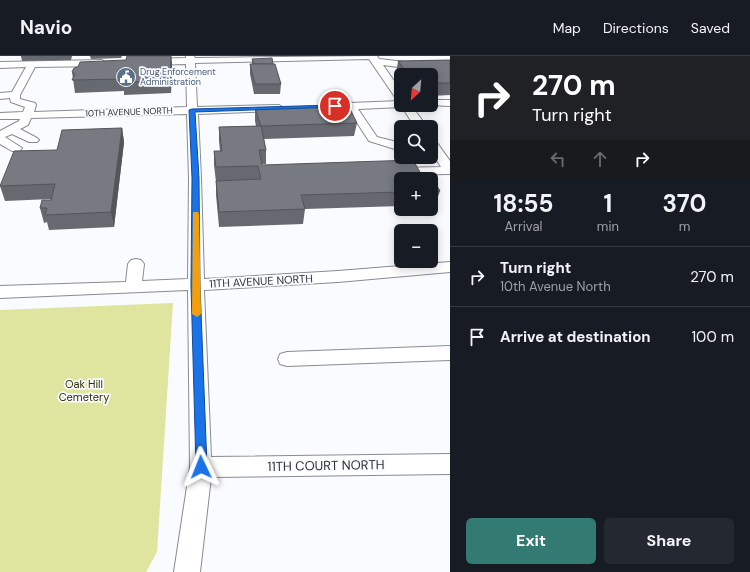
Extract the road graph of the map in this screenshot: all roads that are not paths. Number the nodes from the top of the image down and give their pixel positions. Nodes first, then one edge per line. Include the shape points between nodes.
1 (7, 56) edge
2 (450, 57) edge
3 (191, 58) edge
4 (374, 58) edge
5 (109, 62) edge
6 (139, 62) edge
7 (388, 62) junction
8 (32, 64) junction
9 (450, 65) edge
10 (1, 66) edge
11 (394, 88) edge
12 (15, 95) junction
13 (0, 96) edge
14 (438, 103) edge
15 (450, 103) edge
16 (394, 104) edge
17 (351, 106) junction
18 (311, 107) edge
19 (287, 108) edge
20 (192, 110) junction
21 (0, 116) edge
22 (26, 116) junction
23 (13, 130) junction
24 (0, 135) edge
25 (0, 139) edge
26 (32, 140) dead end
27 (394, 145) edge
28 (16, 148) dead end
29 (438, 152) edge
30 (411, 164) edge
31 (450, 170) edge
32 (381, 172) edge
33 (422, 172) edge
34 (438, 172) edge
35 (394, 173) edge
36 (136, 264) dead end
37 (450, 267) edge
38 (196, 285) junction
39 (134, 287) junction
40 (0, 292) edge
41 (450, 353) edge
42 (287, 359) dead end
43 (450, 464) edge
44 (201, 467) junction
45 (187, 572) edge

1 - 10 street
2 - 7 street
3 - 4 street
3 - 6 street
3 - 20 street
4 - 7 street
4 - 11 street
5 - 8 street
7 - 9 street via 406,65
8 - 10 street
8 - 12 street
12 - 13 street
12 - 22 street via 15,100 31,105
14 - 15 street
16 - 17 street
17 - 18 street
17 - 27 street via 373,139
19 - 20 street, 10TH AVENUE NORTH
20 - 22 street, 10TH AVENUE NORTH
20 - 38 street
21 - 22 street, 10TH AVENUE NORTH
22 - 23 street via 24,124
23 - 24 street
23 - 26 street
25 - 28 street
29 - 31 street
30 - 33 street
31 - 34 street
32 - 35 street
36 - 39 street
37 - 38 street, 11TH AVENUE NORTH via 389,274
38 - 39 street, 11TH AVENUE NORTH
38 - 44 street
39 - 40 street, 11TH AVENUE NORTH
41 - 42 street
43 - 44 street, 11TH COURT NORTH
44 - 45 street

